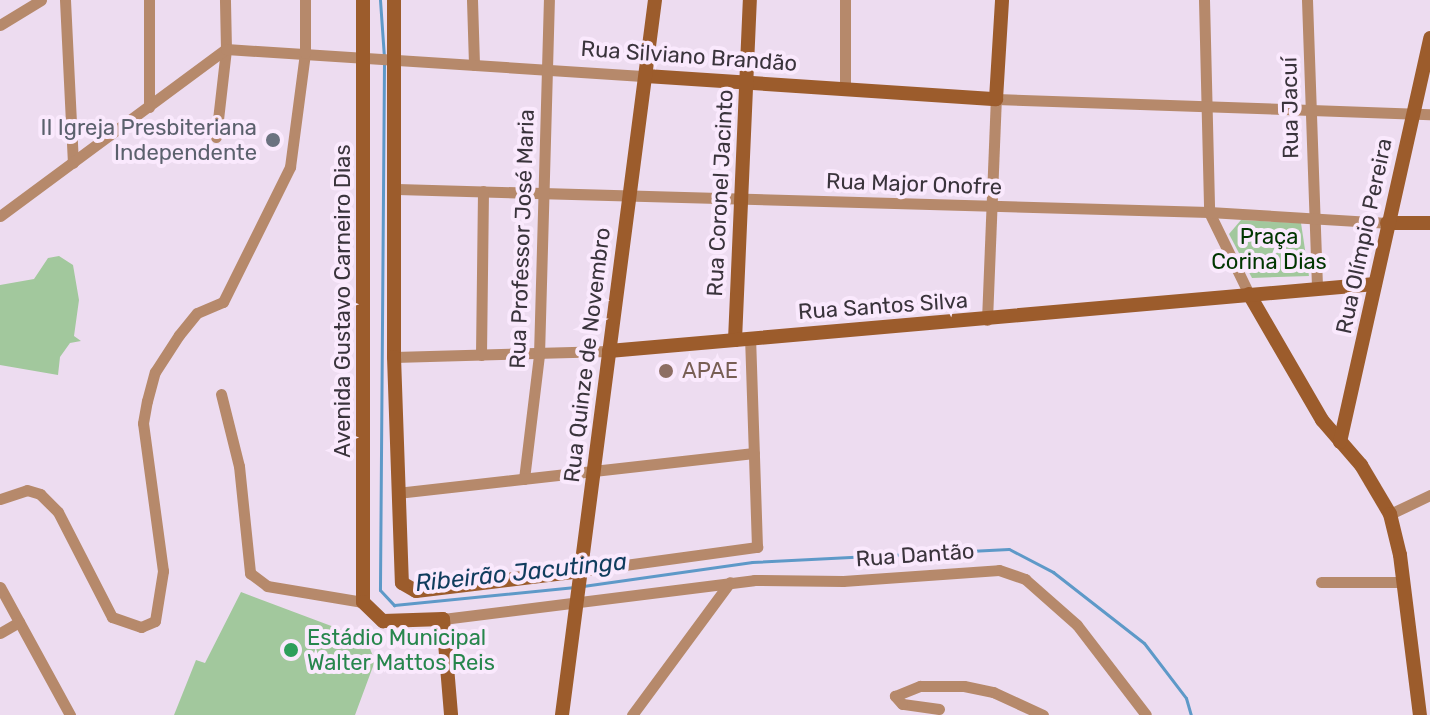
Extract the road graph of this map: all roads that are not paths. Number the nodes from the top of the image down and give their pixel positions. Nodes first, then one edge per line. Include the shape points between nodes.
1 (41, 0) edge
2 (65, 0) edge
3 (149, 0) edge
4 (225, 0) edge
5 (305, 0) edge
6 (363, 0) edge
7 (394, 0) edge
8 (472, 0) edge
9 (549, 0) edge
10 (655, 0) edge
11 (750, 0) edge
12 (845, 0) edge
13 (1002, 0) edge
14 (1204, 0) edge
15 (1307, 0) edge
16 (0, 25) edge
17 (1430, 38) edge
18 (226, 49) junction
19 (305, 53) junction
20 (368, 57) junction
21 (394, 59) junction
22 (474, 65) junction
23 (548, 69) junction
24 (646, 76) junction
25 (747, 82) junction
26 (845, 88) junction
27 (996, 99) junction
28 (149, 107) junction
29 (1208, 107) junction
30 (1310, 108) junction
31 (1413, 114) junction
32 (1430, 114) edge
33 (216, 137) dead end
34 (73, 163) junction
35 (397, 189) junction
36 (483, 191) junction
37 (544, 194) junction
38 (630, 197) junction
39 (742, 200) junction
40 (992, 209) junction
41 (1209, 212) junction
42 (0, 216) edge
43 (1311, 216) junction
44 (1387, 223) junction
45 (1430, 223) edge
46 (1375, 284) junction
47 (1317, 287) junction
48 (1249, 294) junction
49 (987, 320) junction
50 (742, 339) junction
51 (609, 351) junction
52 (481, 355) junction
53 (539, 355) junction
54 (394, 357) junction
55 (221, 394) dead end
56 (1340, 442) junction
57 (754, 453) junction
58 (594, 474) junction
59 (524, 479) junction
60 (397, 493) junction
61 (1430, 495) edge
62 (0, 499) edge
63 (1390, 514) junction
64 (580, 574) junction
65 (730, 582) junction
66 (1321, 582) dead end
67 (1402, 582) junction
68 (0, 587) edge
69 (363, 602) junction
70 (577, 602) junction
71 (443, 619) junction
72 (19, 622) junction
73 (0, 633) edge
74 (939, 709) dead end
75 (70, 715) edge
76 (451, 715) edge
77 (563, 715) edge
78 (632, 715) edge
79 (1043, 715) edge
80 (1146, 715) edge
81 (1420, 715) edge

1 - 16 street
2 - 34 street
3 - 28 street
4 - 18 street
5 - 19 street
6 - 20 street, Avenida Gustavo Carneiro Dias
7 - 21 street
8 - 22 street
9 - 23 street, Rua Professor José Maria
10 - 24 street, Rua Quinze de Novembro
11 - 25 street, Rua Coronel Jacinto
12 - 26 street
13 - 27 street
14 - 29 street
15 - 30 street, Rua Jacuí
17 - 31 street, Rua Olímpio Pereira
18 - 19 street, Rua Silviano Brandão
18 - 28 street
18 - 33 street
19 - 20 street, Rua Silviano Brandão
19 - 62 street via 290,167 223,302 197,313 179,335 155,372 147,401 143,423 163,571 155,621 141,627 112,617 58,512 40,494 27,490
20 - 21 street, Rua Silviano Brandão
20 - 69 street, Avenida Gustavo Carneiro Dias
21 - 22 street, Rua Silviano Brandão
21 - 35 street
22 - 23 street, Rua Silviano Brandão
23 - 24 street, Rua Silviano Brandão
23 - 37 street, Rua Professor José Maria
24 - 25 street, Rua Silviano Brandão
24 - 38 street, Rua Quinze de Novembro
25 - 26 street, Rua Silviano Brandão
25 - 39 street, Rua Coronel Jacinto
26 - 27 street, Rua Silviano Brandão
27 - 29 street, Rua Silviano Brandão
27 - 40 street
28 - 34 street
29 - 30 street, Rua Silviano Brandão
29 - 41 street
30 - 31 street, Rua Silviano Brandão
30 - 43 street, Rua Jacuí
31 - 32 street, Rua Silviano Brandão
31 - 44 street, Rua Olímpio Pereira
34 - 42 street
35 - 36 street, Rua Major Onofre
35 - 54 street
36 - 37 street, Rua Major Onofre
36 - 52 street
37 - 38 street, Rua Major Onofre
37 - 53 street, Rua Professor José Maria
38 - 39 street, Rua Major Onofre
38 - 51 street, Rua Quinze de Novembro
39 - 40 street, Rua Major Onofre
39 - 50 street, Rua Coronel Jacinto
40 - 41 street, Rua Major Onofre
40 - 49 street
41 - 43 street, Rua Major Onofre
41 - 48 street
43 - 44 street, Rua Major Onofre
43 - 47 street
44 - 45 street, Rua Major Onofre
44 - 46 street, Rua Olímpio Pereira
46 - 47 street, Rua Santos Silva
46 - 56 street, Rua Olímpio Pereira
47 - 48 street, Rua Santos Silva
48 - 49 street, Rua Santos Silva
48 - 56 street
49 - 50 street, Rua Santos Silva
50 - 51 street, Rua Santos Silva
50 - 57 street, Rua Coronel Jacinto
51 - 53 street, Rua Santos Silva
51 - 58 street, Rua Quinze de Novembro
52 - 53 street, Rua Santos Silva
52 - 54 street, Rua Santos Silva
53 - 59 street, Rua Professor José Maria
54 - 60 street
55 - 69 street via 247,519 247,566 256,580
56 - 63 street via 1361,465
57 - 58 street
57 - 64 street, Rua Coronel Jacinto via 757,547
58 - 59 street
58 - 64 street, Rua Quinze de Novembro
59 - 60 street
60 - 64 street via 400,576 408,589
61 - 63 street
63 - 67 street
64 - 70 street, Rua Quinze de Novembro
65 - 70 street, Rua Dantão
65 - 78 street
65 - 80 street, Rua Dantão via 843,581 999,570 1025,579 1077,625
66 - 67 street
67 - 81 street
68 - 72 street
69 - 71 street via 383,621
70 - 71 street, Rua Dantão
70 - 77 street, Rua Quinze de Novembro
71 - 76 street
72 - 73 street
72 - 75 street
74 - 79 street via 902,704 895,696 920,686 964,686 993,692

